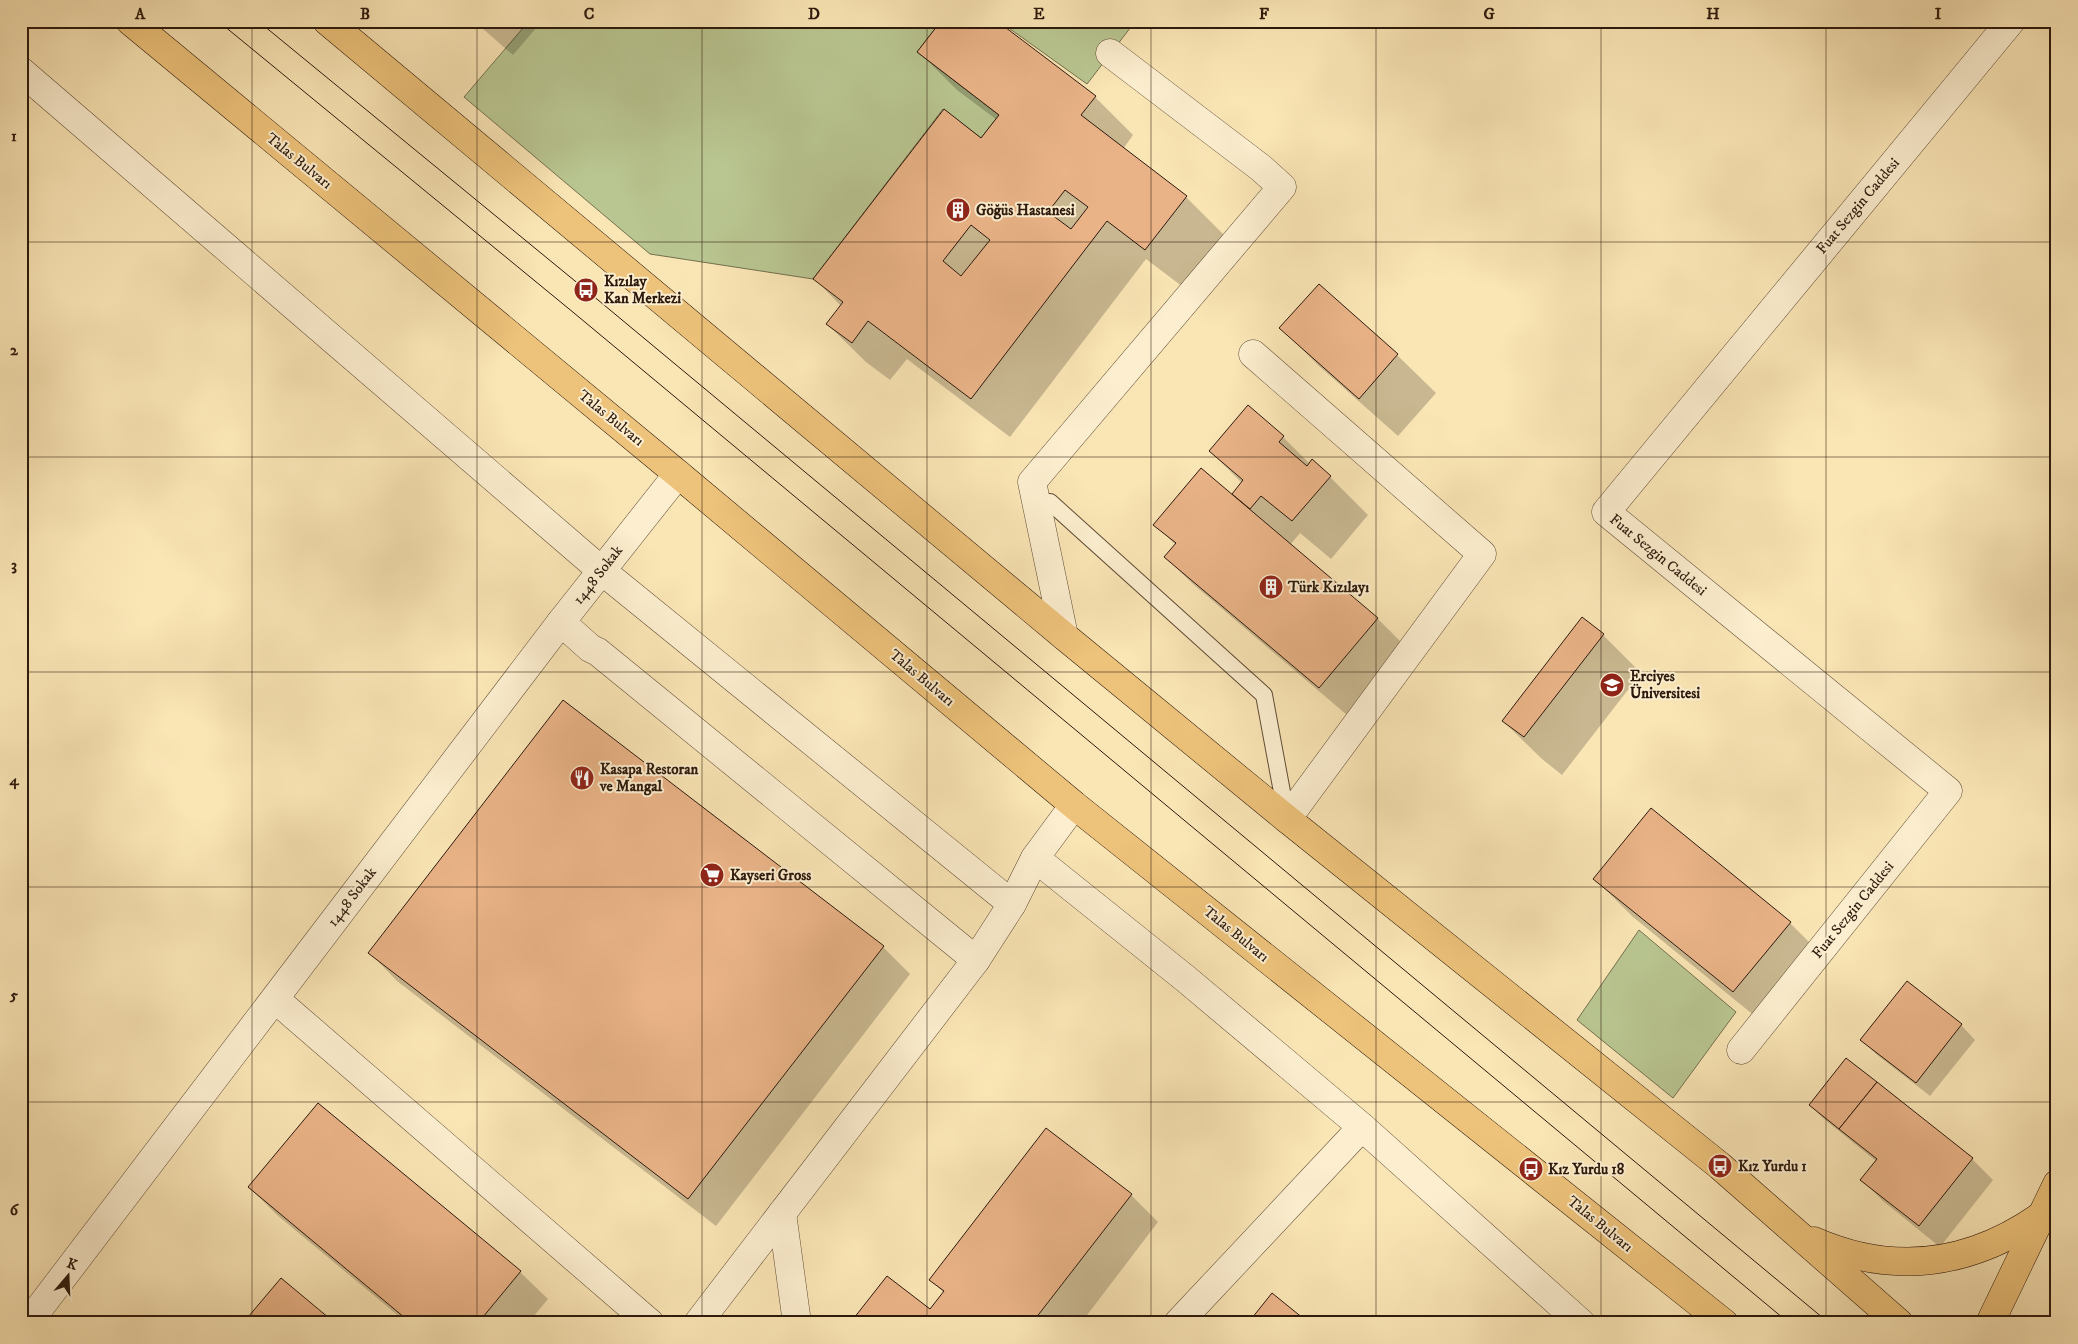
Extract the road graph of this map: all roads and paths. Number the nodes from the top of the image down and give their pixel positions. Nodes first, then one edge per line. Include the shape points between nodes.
1 (130, 21) edge
2 (327, 21) edge
3 (2011, 21) edge
4 (1110, 53) dead end
5 (21, 71) edge
6 (1253, 354) dead end
7 (678, 474) junction
8 (1050, 502) dead end
9 (602, 571) junction
10 (561, 622) junction
11 (1064, 636) junction
12 (1074, 805) junction
13 (1287, 819) junction
14 (1034, 858) junction
15 (1012, 904) junction
16 (976, 960) junction
17 (275, 999) junction
18 (1741, 1050) dead end
19 (1362, 1126) junction
20 (2057, 1184) edge
21 (782, 1213) junction
22 (2049, 1224) edge
23 (1796, 1233) junction
24 (28, 1323) edge
25 (650, 1323) edge
26 (698, 1323) edge
27 (797, 1323) edge
28 (1178, 1323) edge
29 (1581, 1323) edge
30 (1724, 1323) edge
31 (1899, 1323) edge
32 (1990, 1323) edge

1 - 7 main road, Talas Bulvarı
2 - 11 main road
3 - 18 street, Fuat Sezgin Caddesi via 1606,512 1948,792
4 - 11 street via 1282,187 1032,482
5 - 9 street
6 - 13 street via 1482,554
7 - 9 street, 1448 Sokak
7 - 12 main road, Talas Bulvarı
8 - 13 lane via 1264,695
9 - 10 street, 1448 Sokak
9 - 15 street
10 - 16 street
10 - 17 street, 1448 Sokak
11 - 13 main road
12 - 14 street
12 - 30 main road, Talas Bulvarı
13 - 23 main road via 1720,1166
14 - 15 street
14 - 19 street
15 - 16 street
16 - 21 street
17 - 24 street, 1448 Sokak
17 - 25 street
19 - 28 street
19 - 29 street
20 - 22 main road
21 - 26 street
21 - 27 street
22 - 23 main road via 1961,1256 1925,1261 1890,1261 1858,1256
22 - 32 main road via 2023,1255
23 - 31 main road

